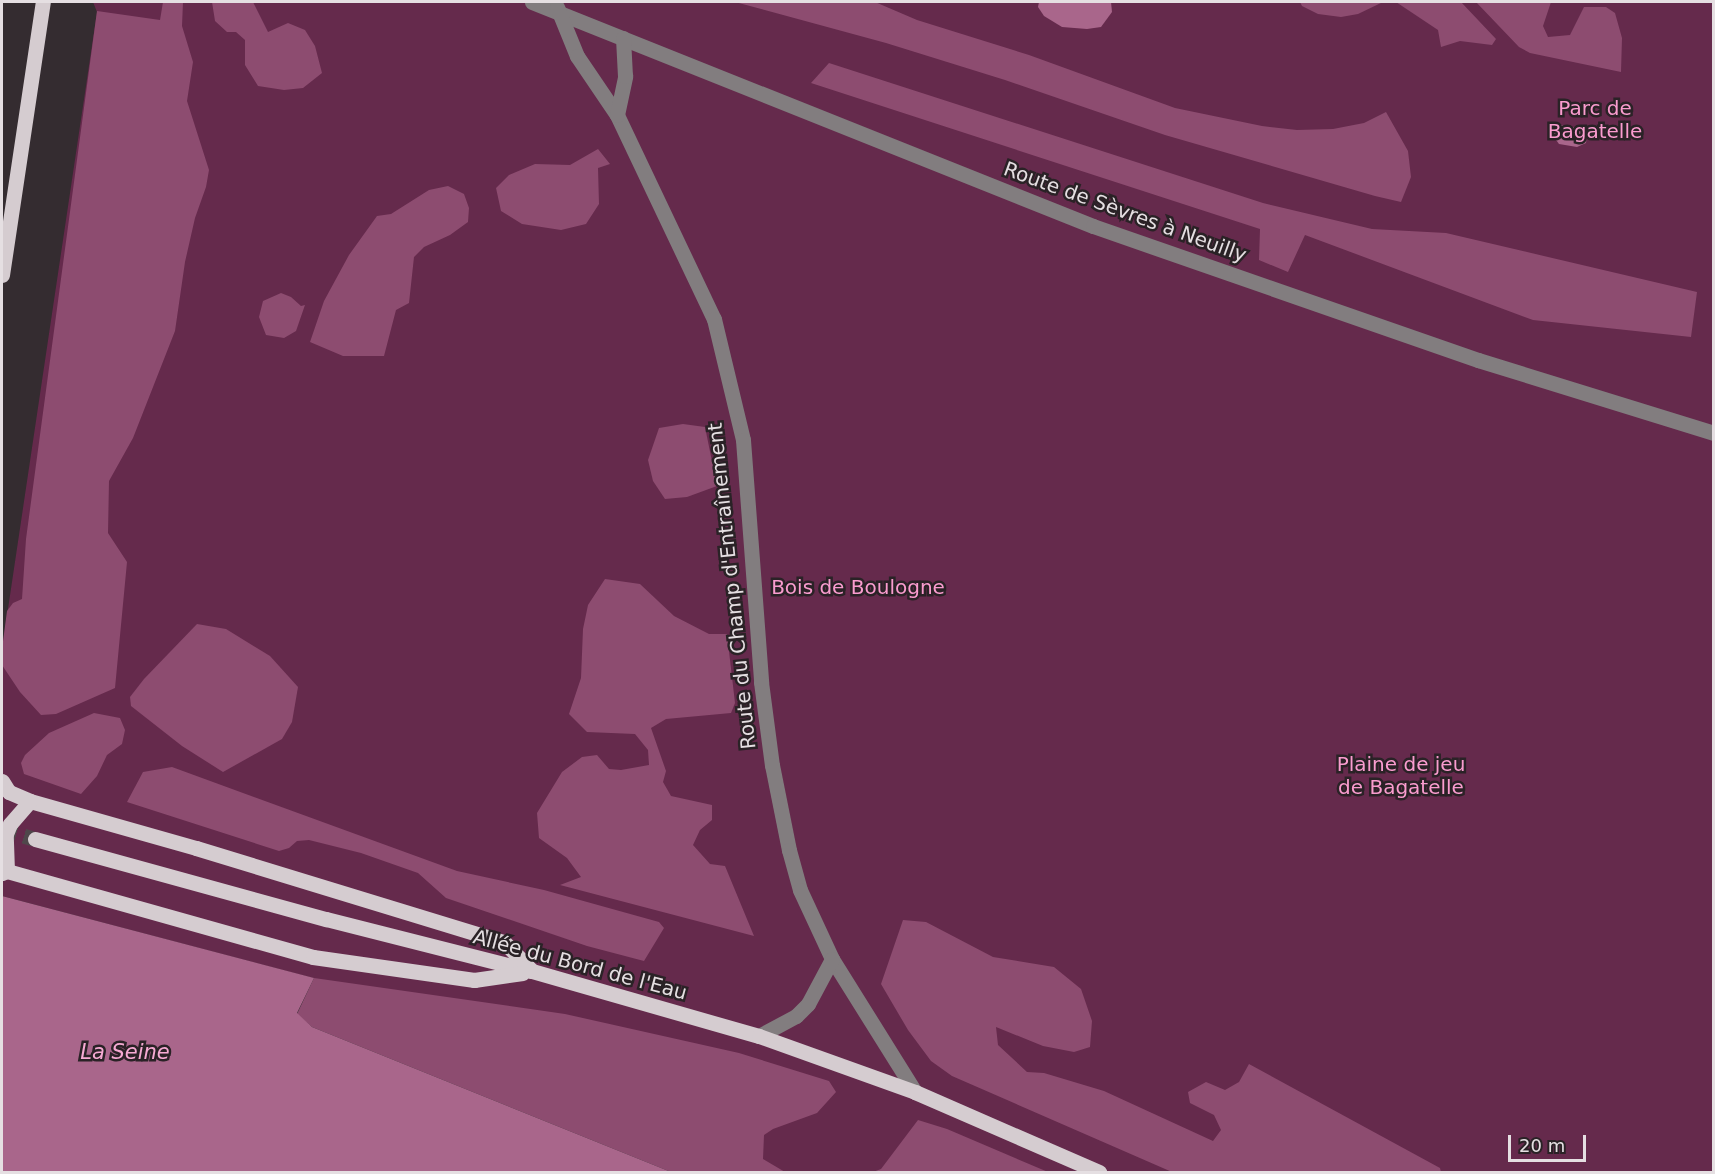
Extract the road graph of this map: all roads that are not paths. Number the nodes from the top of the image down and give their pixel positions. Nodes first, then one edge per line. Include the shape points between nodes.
1 (43, 2) edge
2 (532, 2) edge
3 (557, 7) edge
4 (623, 38) junction
5 (617, 115) junction
6 (2, 275) edge
7 (1713, 432) edge
8 (4, 790) edge
9 (30, 801) junction
10 (35, 839) tunnel mouth
11 (4, 872) edge
12 (832, 959) junction
13 (532, 972) junction
14 (759, 1036) junction
15 (915, 1092) junction
16 (1099, 1173) edge

1 - 6 main road
2 - 3 street, Route de Sèvres à Neuilly
3 - 4 street, Route de Sèvres à Neuilly
3 - 5 street, Route du Champ d'Entraînement via 577,56
4 - 5 street via 624,76
4 - 7 street, Route de Sèvres à Neuilly via 1093,226 1489,363
5 - 12 street, Route du Champ d'Entraînement via 714,319 743,440 761,682 781,815 800,890
8 - 9 main road
9 - 11 main road via 6,834
9 - 13 main road via 504,942
10 - 13 main road, Allée du Bord de l'Eau via 326,920
11 - 13 main road via 313,957 474,980
12 - 14 street via 808,1004 788,1022
12 - 15 street, Route du Champ d'Entraînement
13 - 14 main road, Allée du Bord de l'Eau
14 - 15 main road, Allée du Bord de l'Eau
15 - 16 main road, Allée du Bord de l'Eau

